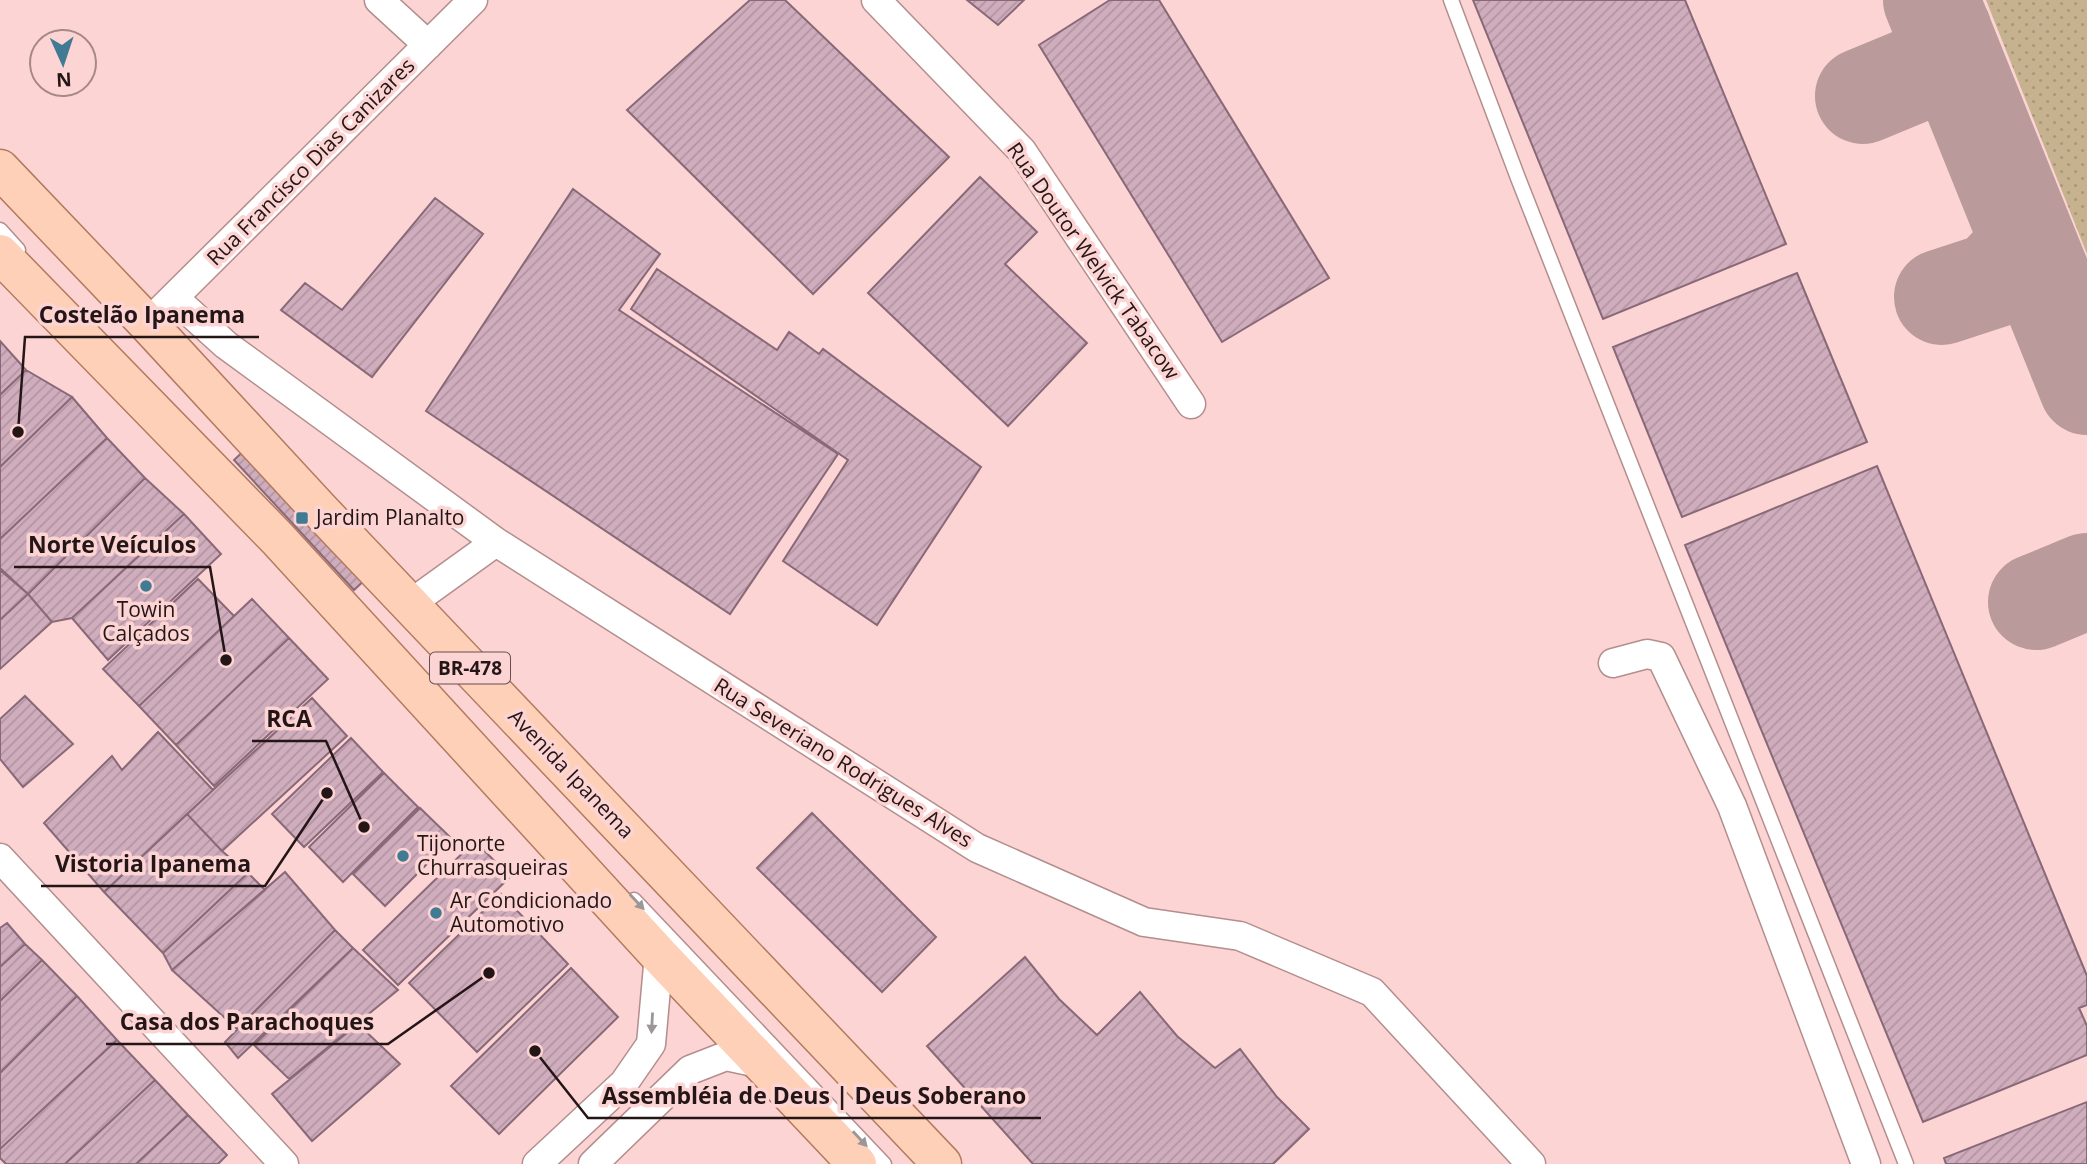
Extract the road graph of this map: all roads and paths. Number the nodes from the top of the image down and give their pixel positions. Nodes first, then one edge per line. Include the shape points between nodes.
1 (379, 0) edge
2 (473, 0) edge
3 (876, 0) edge
4 (1451, 0) edge
5 (428, 45) junction
6 (0, 169) edge
7 (0, 190) edge
8 (0, 230) edge
9 (14, 257) edge
10 (161, 311) junction
11 (94, 329) dead end
12 (1191, 404) dead end
13 (496, 542) junction
14 (410, 604) junction
15 (1613, 663) dead end
16 (455, 710) dead end
17 (0, 858) edge
18 (626, 892) dead end
19 (659, 956) junction
20 (763, 1064) junction
21 (284, 1164) edge
22 (537, 1164) edge
23 (593, 1164) edge
24 (857, 1164) edge
25 (884, 1164) edge
26 (928, 1164) edge
27 (942, 1164) edge
28 (1531, 1164) edge
29 (1866, 1164) edge
30 (1906, 1164) edge

1 - 5 street
2 - 5 street, Rua Francisco Dias Canizares
3 - 12 street, Rua Doutor Welvick Tabacow via 1021,151
4 - 30 lane
5 - 10 street, Rua Francisco Dias Canizares
6 - 10 main road, Avenida Ipanema / BR-478
7 - 26 lane via 236,432
8 - 9 lane
9 - 19 main road, BR-478
10 - 13 street, Rua Severiano Rodrigues Alves via 226,345
10 - 14 main road, Avenida Ipanema / BR-478 via 226,411
11 - 16 lane
13 - 14 street
13 - 28 street, Rua Severiano Rodrigues Alves via 977,848 1144,922 1240,936 1372,992
14 - 27 main road, Avenida Ipanema / BR-478
15 - 29 street via 1647,654 1661,656 1732,806
17 - 21 street
18 -> 25 lane
19 - 20 main road, BR-478
19 -> 22 street via 651,1044 624,1083
20 - 23 street via 726,1056 690,1070
20 - 24 main road, BR-478

